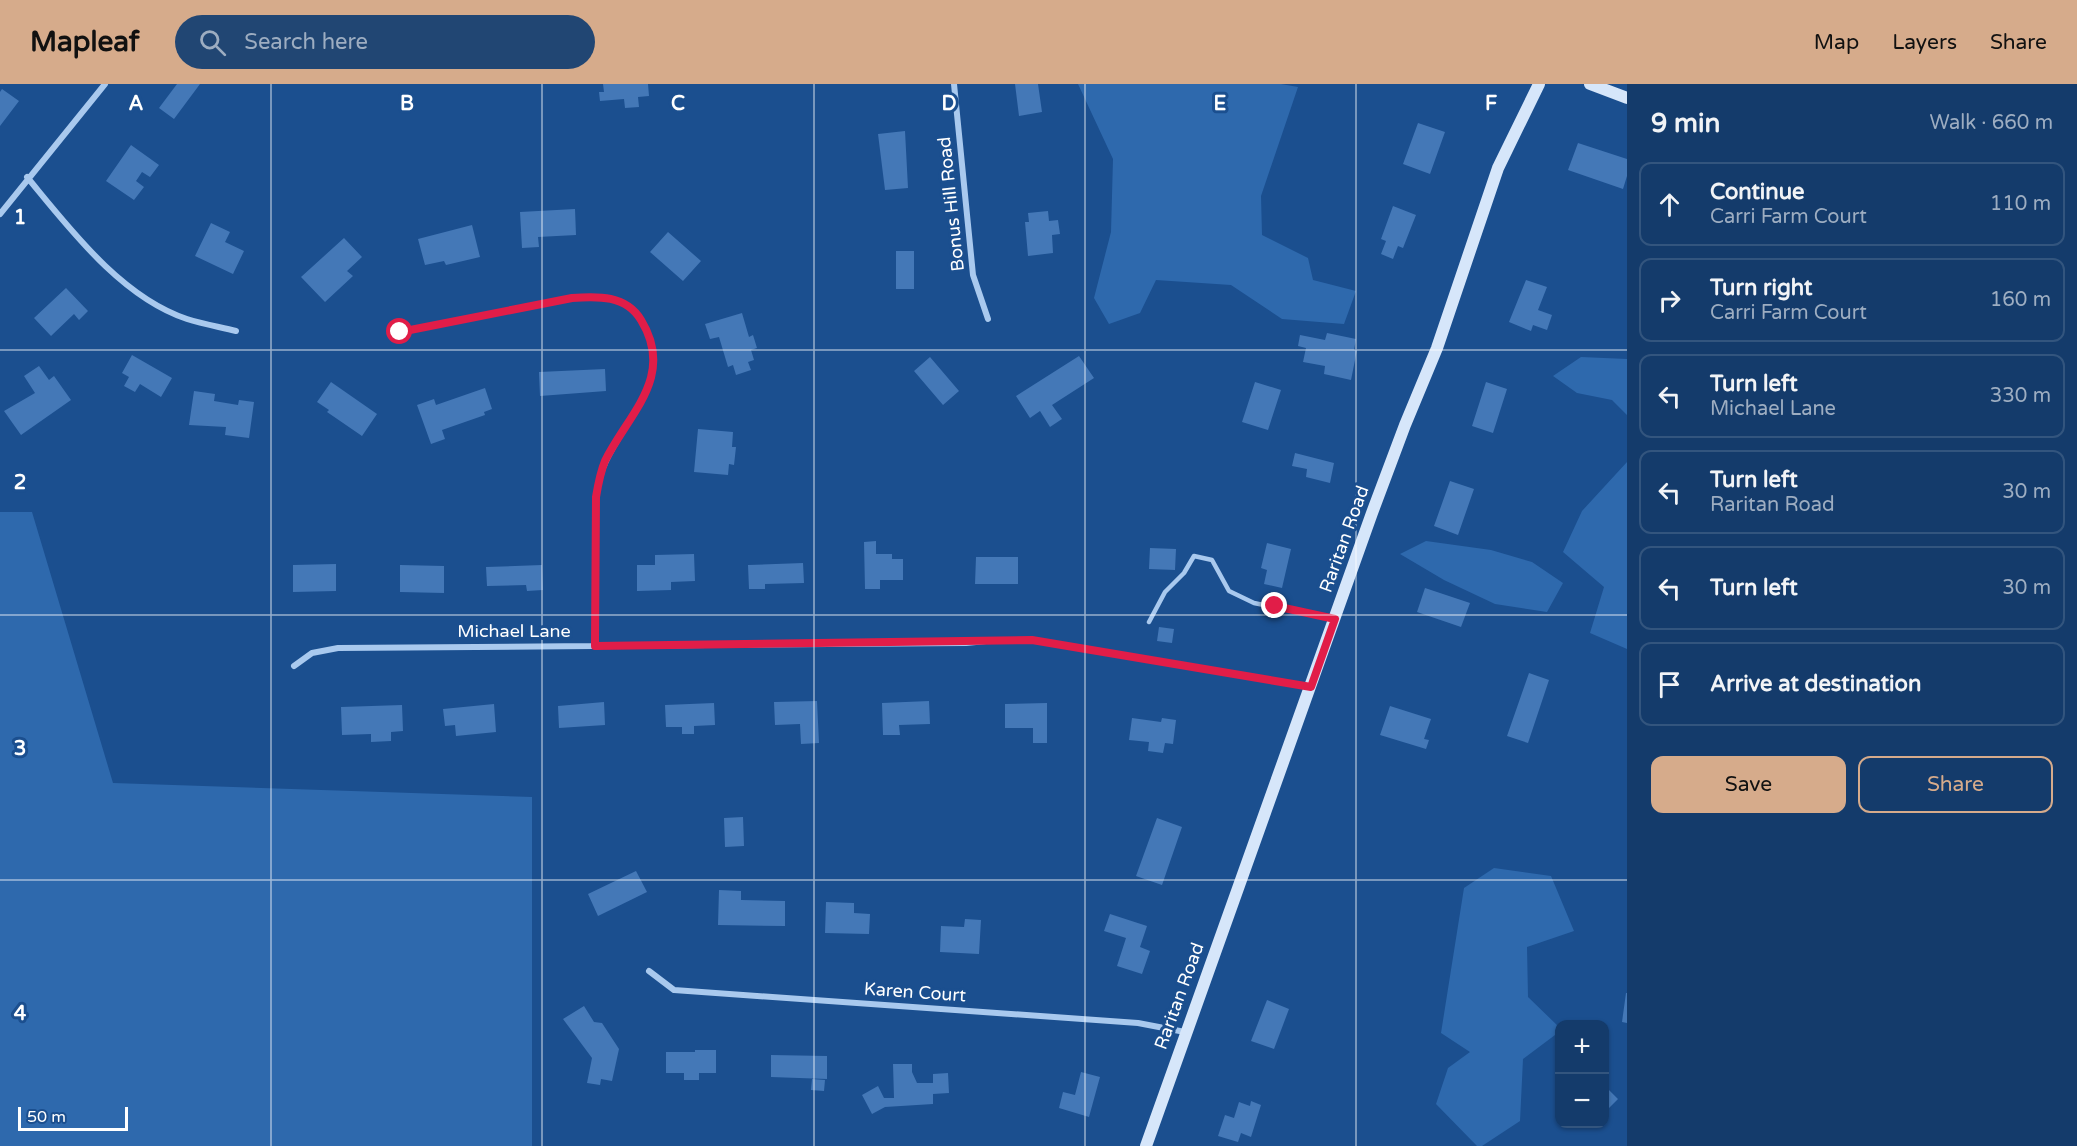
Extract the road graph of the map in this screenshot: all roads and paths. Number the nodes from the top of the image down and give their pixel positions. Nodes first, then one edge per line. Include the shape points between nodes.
1 (105, 84) edge
2 (954, 84) edge
3 (1539, 84) edge
4 (1590, 84) edge
5 (1627, 98) edge
6 (27, 177) junction
7 (0, 214) edge
8 (988, 319) dead end
9 (236, 331) dead end
10 (400, 332) dead end
11 (1335, 619) junction
12 (1149, 622) dead end
13 (595, 646) junction
14 (294, 666) dead end
15 (1311, 687) junction
16 (649, 971) dead end
17 (1185, 1032) junction
18 (1146, 1146) edge

1 - 6 street
2 - 8 street, Bonus Hill Road via 973,275
3 - 11 street, Raritan Road via 1498,168 1437,348
4 - 5 street
6 - 7 street
6 - 9 street via 80,241 152,301 186,318
10 - 13 street via 595,296 626,304 642,321 652,341 653,370 640,405 605,462 596,497
11 - 12 lane via 1254,603 1229,591 1212,560 1194,556 1165,592
11 - 15 street, Raritan Road
13 - 14 street, Michael Lane via 338,648 312,653
13 - 15 street, Michael Lane via 1032,640
15 - 17 street, Raritan Road
16 - 17 street, Karen Court via 674,990 1138,1023
17 - 18 street, Raritan Road

